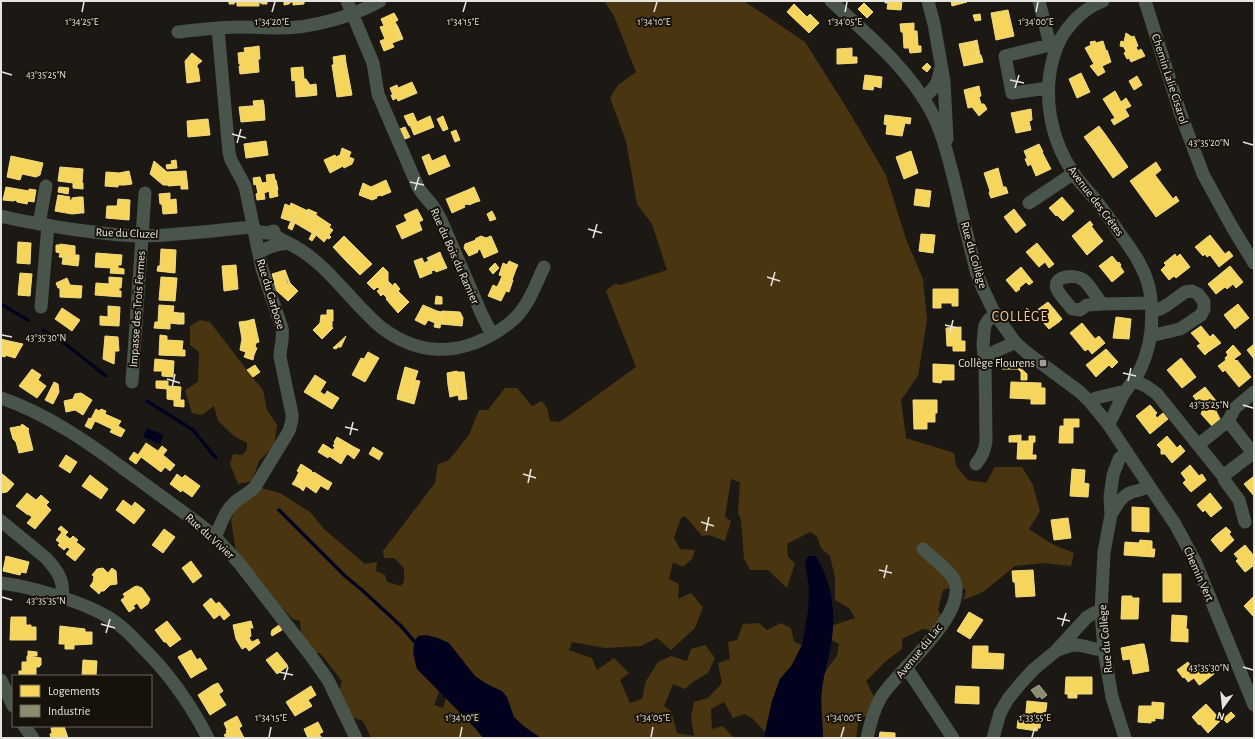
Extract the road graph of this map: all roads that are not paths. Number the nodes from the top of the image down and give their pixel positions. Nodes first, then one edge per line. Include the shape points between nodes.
1 (347, 1) edge
2 (380, 1) edge
3 (831, 1) edge
4 (928, 1) edge
5 (1040, 1) edge
6 (1103, 1) edge
7 (1145, 1) edge
8 (352, 13) junction
9 (218, 29) junction
10 (178, 32) dead end
11 (1053, 47) junction
12 (940, 54) junction
13 (1048, 88) junction
14 (945, 93) junction
15 (923, 98) junction
16 (930, 110) junction
17 (948, 154) junction
18 (1074, 174) junction
19 (46, 186) dead end
20 (145, 193) dead end
21 (1029, 203) dead end
22 (1, 216) edge
23 (44, 225) junction
24 (254, 229) junction
25 (142, 236) junction
26 (288, 243) junction
27 (259, 253) junction
28 (1254, 263) edge
29 (544, 267) dead end
30 (1102, 304) dead end
31 (1152, 306) junction
32 (41, 307) dead end
33 (995, 314) junction
34 (492, 335) junction
35 (1150, 336) junction
36 (1015, 342) junction
37 (985, 361) junction
38 (132, 382) dead end
39 (1129, 386) junction
40 (1254, 392) edge
41 (1, 398) edge
42 (1090, 402) junction
43 (1228, 422) junction
44 (1108, 424) junction
45 (1198, 445) junction
46 (1127, 452) junction
47 (1253, 453) edge
48 (976, 464) dead end
49 (1223, 476) junction
50 (1149, 486) junction
51 (1111, 515) junction
52 (1, 521) edge
53 (1245, 522) dead end
54 (215, 538) junction
55 (923, 550) dead end
56 (1, 583) edge
57 (62, 598) junction
58 (1101, 612) junction
59 (1104, 650) junction
60 (1056, 651) junction
61 (906, 667) junction
62 (1, 680) edge
63 (12, 704) edge
64 (1254, 705) edge
65 (25, 727) edge
66 (33, 738) edge
67 (208, 738) edge
68 (356, 738) edge
69 (867, 738) edge
70 (953, 738) edge
71 (993, 738) edge
72 (1125, 738) edge

1 - 8 street, Rue du Bois du Ramier
2 - 8 street
3 - 15 street, Rue du Collège via 890,56
4 - 12 street
5 - 11 street
6 - 11 street, Avenue des Crêtes via 1086,10 1074,21
7 - 28 street, Chemin Lalie Cisarol via 1180,112 1203,174
8 - 9 street via 296,27
8 - 34 street, Rue du Bois du Ramier via 373,63 378,94 418,187 441,220
9 - 10 street
9 - 24 street, Rue du Garbose via 230,160 245,186
11 - 13 street, Avenue des Crêtes
11 - 13 street via 1004,56 1012,93
12 - 14 street
12 - 15 street via 938,81 934,89
13 - 18 street, Avenue des Crêtes via 1052,126 1058,145
14 - 16 street via 940,103
14 - 17 street
15 - 16 street, Rue du Collège
16 - 17 street, Rue du Collège via 940,129
17 - 33 street, Rue du Collège via 977,274
18 - 21 street
18 - 31 street, Avenue des Crêtes via 1131,248 1143,270
19 - 23 street
20 - 25 street, Impasse des Trois Fermes
22 - 23 street, Rue du Cluzel
23 - 25 street, Rue du Cluzel via 96,233
23 - 32 street
24 - 25 street, Rue du Cluzel
24 - 26 street, Rue du Cluzel via 267,233 274,230 275,236
24 - 27 street, Rue du Garbose
25 - 38 street, Impasse des Trois Fermes
26 - 27 street via 271,246
26 - 34 street via 312,257 376,323 403,341 440,350 473,344
27 - 54 street, Rue du Garbose via 282,328 280,357 292,420 289,431 255,487 232,505
29 - 34 street via 522,311
30 - 31 street
31 - 35 street, Avenue des Crêtes
31 - 35 street via 1160,309 1185,292 1192,291 1204,302 1201,315 1180,329
33 - 36 street, Rue du Collège
33 - 37 street via 984,325
35 - 39 street, Avenue des Crêtes via 1139,372
36 - 37 street via 990,354
36 - 42 street, Rue du Collège
37 - 48 street via 986,441 985,450
39 - 42 street
39 - 44 street, Avenue des Crêtes
39 - 45 street via 1146,386 1157,394
40 - 43 street via 1235,408
41 - 54 street, Rue du Vivier via 36,413 86,441
42 - 44 street, Rue du Collège
43 - 45 street
43 - 47 street
44 - 46 street, Rue du Collège
45 - 49 street
46 - 50 street, Chemin Vert
46 - 51 street, Rue du Collège via 1119,459 1113,475
47 - 49 street
49 - 53 street via 1239,500
50 - 51 street, Rue du Collège via 1145,490 1123,497
50 - 64 street, Chemin Vert via 1175,524 1195,561
51 - 58 street, Rue du Collège via 1104,552
52 - 57 street via 52,564 62,582
54 - 68 street, Rue du Vivier via 239,563 328,680
55 - 61 street, Avenue du Lac via 943,566 955,580 957,592 954,606 935,634
56 - 57 street
57 - 67 street via 98,612 128,633 165,671 184,696
58 - 59 street, Rue du Collège
58 - 60 street via 1087,616
59 - 60 street via 1077,645
59 - 72 street, Rue du Collège via 1112,697
60 - 71 street via 1034,669 1008,699 1000,713
61 - 69 street, Avenue du Lac via 882,697
61 - 70 street
62 - 63 street
65 - 66 street

